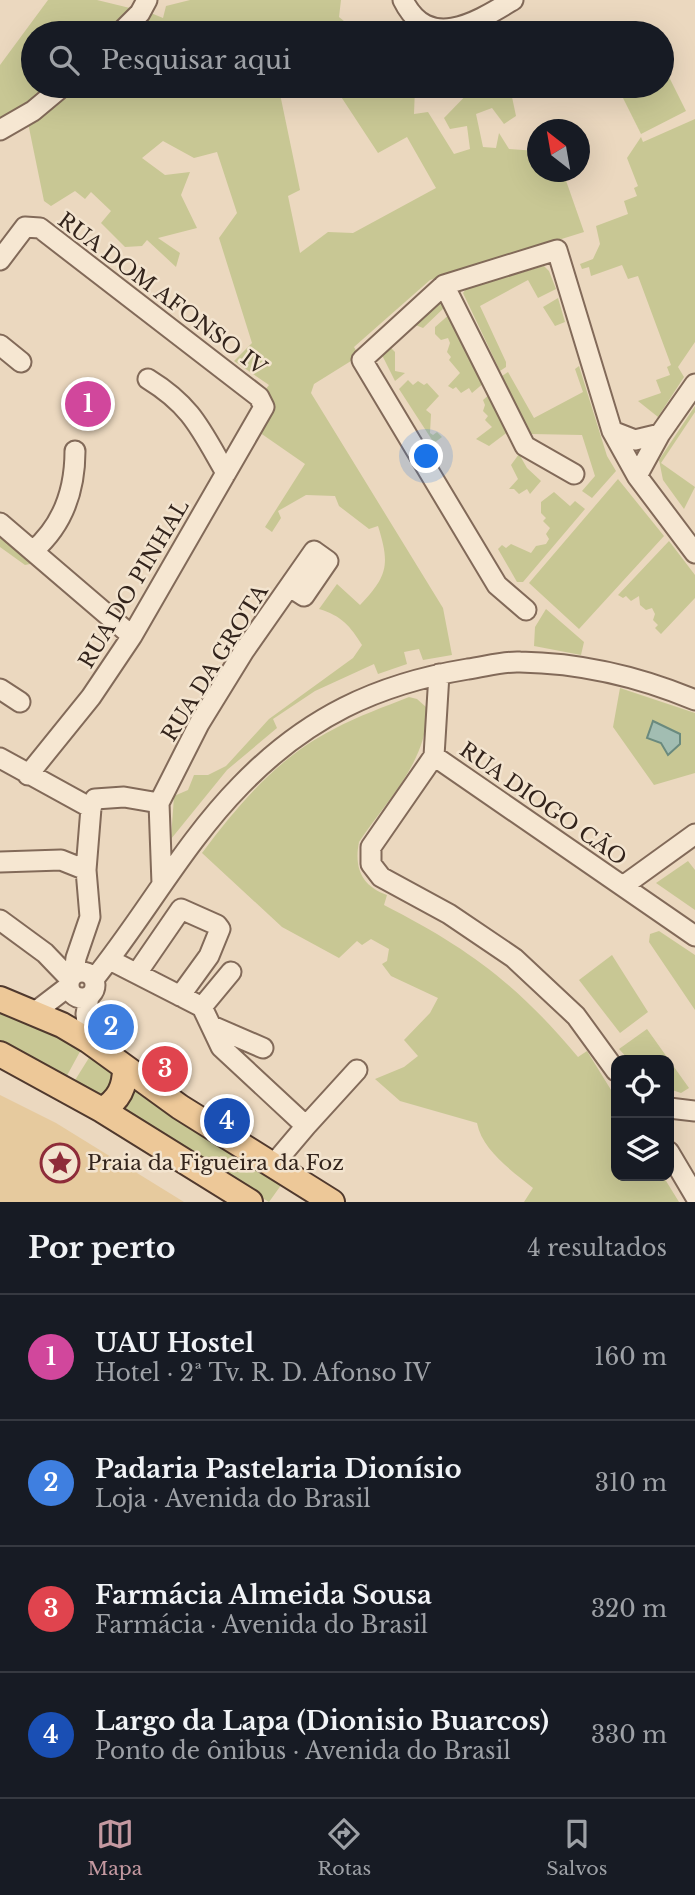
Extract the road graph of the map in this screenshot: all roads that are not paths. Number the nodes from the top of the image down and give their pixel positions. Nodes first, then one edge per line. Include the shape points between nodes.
1 (147, 0) edge
2 (403, 0) edge
3 (513, 0) edge
4 (132, 21) edge
5 (422, 21) edge
6 (476, 21) edge
7 (49, 98) edge
8 (0, 130) edge
9 (0, 260) edge
10 (444, 285) junction
11 (0, 345) edge
12 (21, 362) dead end
13 (148, 379) dead end
14 (695, 384) edge
15 (264, 407) joint
16 (612, 431) junction
17 (660, 434) junction
18 (75, 451) dead end
19 (226, 473) junction
20 (574, 474) dead end
21 (637, 476) junction
22 (0, 523) edge
23 (33, 551) junction
24 (695, 553) edge
25 (290, 587) dead end
26 (526, 610) dead end
27 (132, 636) junction
28 (448, 673) junction
29 (0, 689) edge
30 (695, 700) edge
31 (20, 702) dead end
32 (434, 756) junction
33 (1, 761) edge
34 (28, 775) junction
35 (159, 803) junction
36 (90, 808) junction
37 (695, 834) edge
38 (0, 862) edge
39 (86, 870) junction
40 (162, 884) junction
41 (623, 886) junction
42 (0, 920) edge
43 (695, 936) edge
44 (110, 960) junction
45 (231, 972) dead end
46 (136, 973) junction
47 (71, 980) junction
48 (91, 988) junction
49 (180, 996) junction
50 (0, 999) edge
51 (202, 1007) junction
52 (35, 1012) junction
53 (212, 1026) junction
54 (89, 1041) junction
55 (263, 1048) dead end
56 (0, 1054) edge
57 (611, 1064) edge
58 (125, 1068) junction
59 (357, 1070) dead end
60 (674, 1109) edge
61 (102, 1111) junction
62 (695, 1111) edge
63 (306, 1126) junction
64 (674, 1160) edge
65 (272, 1165) junction
66 (695, 1196) edge
67 (250, 1202) edge
68 (332, 1202) edge

1 - 4 street
2 - 5 street
3 - 6 street
7 - 8 street
9 - 15 street, RUA DOM AFONSO IV via 25,227 40,228 259,397
10 - 16 street via 557,250
10 - 20 street via 525,446
10 - 26 street via 362,360 498,585
11 - 12 street
13 - 19 street via 192,413
14 - 17 street
15 - 19 street, RUA DO PINHAL
16 - 17 street via 635,440
16 - 21 street
17 - 21 street
18 - 23 street via 71,496 45,541
19 - 27 street, RUA DO PINHAL
21 - 24 street
22 - 23 street
23 - 27 street
25 - 35 street, RUA DA GROTA via 199,724
27 - 34 street, RUA DO PINHAL via 91,697
28 - 30 street via 518,661 584,667 657,684
28 - 32 street, RUA DIOGO CÃO
28 - 40 street via 362,696 291,739 240,785
29 - 31 street
32 - 41 street, RUA DIOGO CÃO
32 - 57 street via 371,847 371,864 381,877 449,914 514,958 576,1016
33 - 34 street
34 - 36 street
35 - 36 street via 124,797 95,799
35 - 40 street, RUA DA GROTA
36 - 39 street
37 - 41 street
38 - 39 street via 61,860
39 - 47 street via 90,917
40 - 44 street
41 - 43 street, RUA DIOGO CÃO
42 - 47 street via 45,953
44 - 46 street
44 - 48 street
45 - 51 street
46 - 49 street
46 - 49 street via 181,909 220,929 209,956
47 - 48 street via 76,996
47 - 52 street
48 - 54 street via 86,1014
49 - 51 street
50 - 52 main road
51 - 53 street
52 - 54 main road
53 - 55 street
53 - 63 street via 221,1047
54 - 58 main road
56 - 61 main road
58 - 61 main road via 120,1094
58 - 65 main road
59 - 63 street
60 - 62 street
61 - 67 main road
63 - 65 street
64 - 66 street
65 - 68 main road

